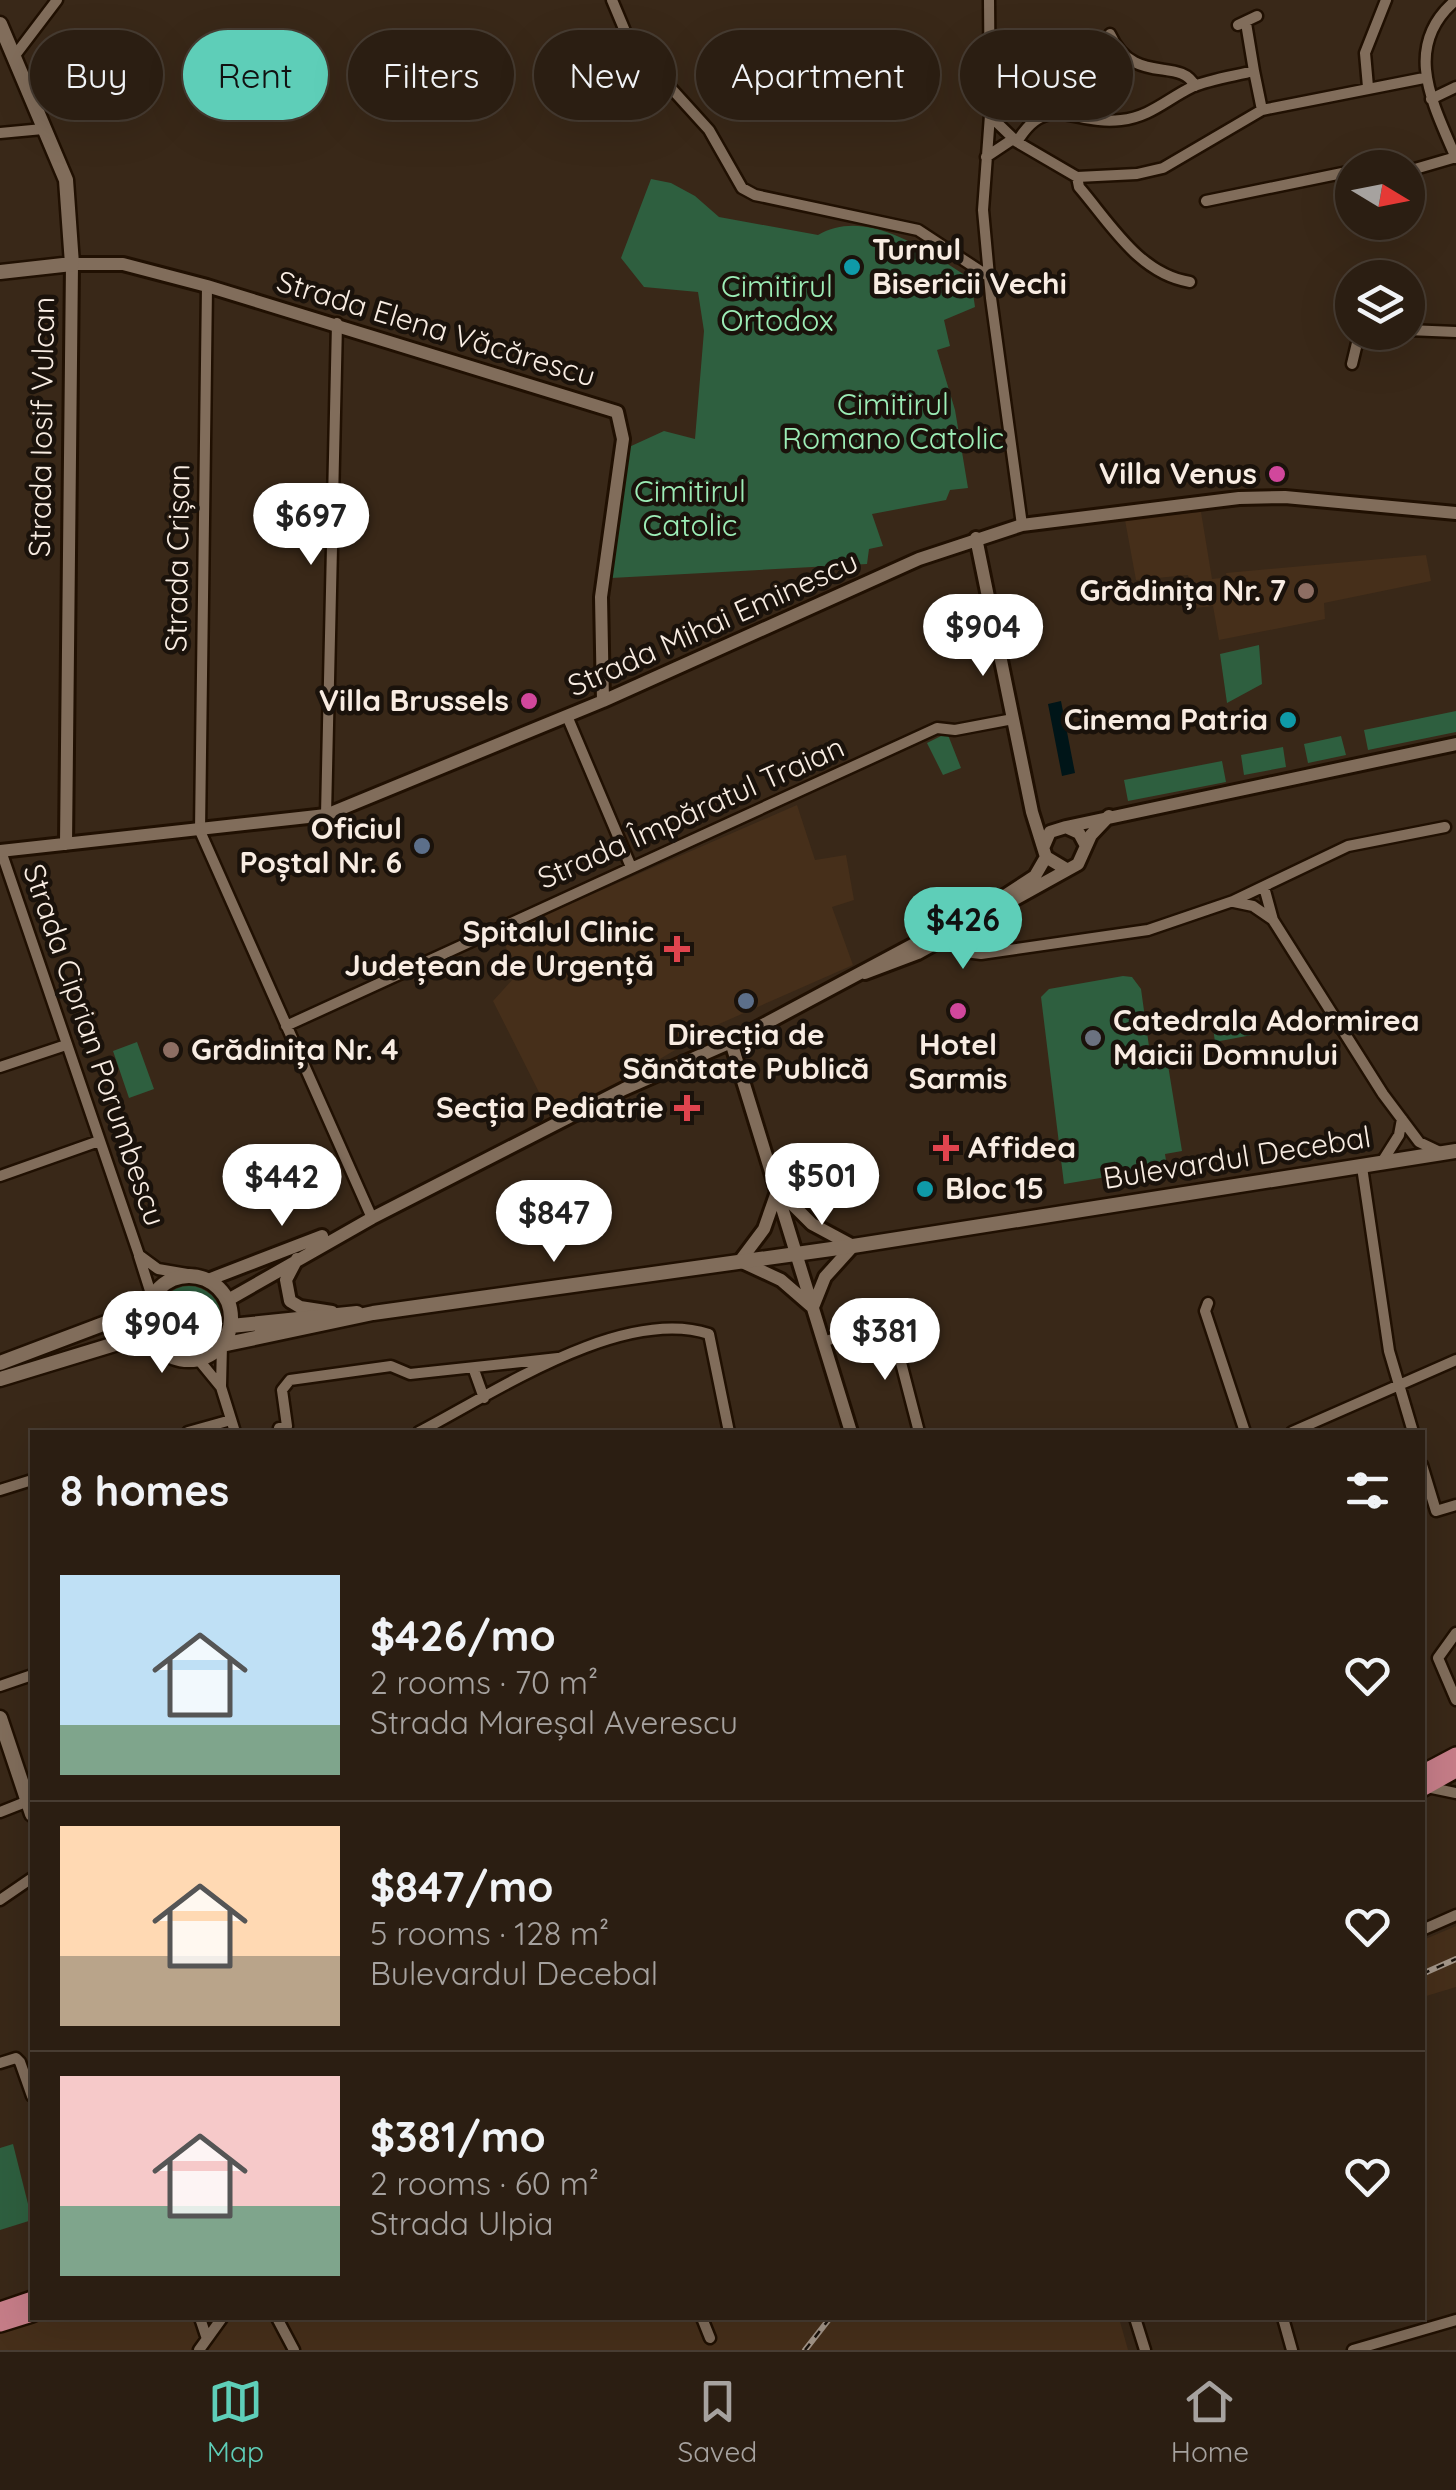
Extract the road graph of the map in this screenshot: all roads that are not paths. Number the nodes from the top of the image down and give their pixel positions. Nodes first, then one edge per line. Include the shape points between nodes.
1 (56, 0) edge
2 (612, 0) edge
3 (988, 0) edge
4 (1386, 0) edge
5 (1456, 0) edge
6 (1257, 16) dead end
7 (0, 24) edge
8 (989, 30) edge
9 (13, 59) junction
10 (1133, 64) edge
11 (1254, 71) junction
12 (1424, 78) junction
13 (1195, 86) junction
14 (1368, 86) junction
15 (1456, 87) edge
16 (1431, 98) junction
17 (1262, 110) junction
18 (1133, 117) edge
19 (989, 120) edge
20 (995, 120) edge
21 (1034, 120) edge
22 (1086, 120) edge
23 (1120, 120) edge
24 (42, 129) junction
25 (0, 133) edge
26 (1015, 141) junction
27 (1456, 157) edge
28 (985, 158) junction
29 (1425, 166) edge
30 (1335, 174) edge
31 (1077, 177) junction
32 (1206, 201) dead end
33 (72, 264) junction
34 (0, 272) edge
35 (988, 276) junction
36 (1190, 282) dead end
37 (206, 286) junction
38 (337, 322) junction
39 (1425, 331) edge
40 (1456, 332) edge
41 (1355, 350) edge
42 (1352, 364) dead end
43 (1456, 513) edge
44 (1022, 525) junction
45 (976, 538) junction
46 (603, 701) junction
47 (567, 716) junction
48 (1013, 719) junction
49 (1455, 745) edge
50 (1032, 812) junction
51 (1111, 814) junction
52 (326, 816) junction
53 (1064, 827) junction
54 (1445, 827) dead end
55 (200, 832) junction
56 (66, 844) junction
57 (1086, 846) junction
58 (1, 851) edge
59 (1044, 852) junction
60 (631, 867) junction
61 (1066, 869) junction
62 (1264, 886) junction
63 (14, 891) junction
64 (0, 894) edge
65 (1232, 901) junction
66 (992, 914) junction
67 (971, 918) junction
68 (1273, 920) junction
69 (952, 934) junction
70 (998, 951) junction
71 (981, 954) junction
72 (843, 979) junction
73 (286, 1026) junction
74 (731, 1042) junction
75 (66, 1045) junction
76 (0, 1067) edge
77 (1402, 1118) junction
78 (99, 1141) junction
79 (1450, 1152) edge
80 (1381, 1164) junction
81 (1362, 1167) junction
82 (0, 1176) edge
83 (778, 1189) junction
84 (372, 1218) junction
85 (853, 1246) junction
86 (796, 1253) junction
87 (139, 1255) junction
88 (298, 1257) junction
89 (740, 1260) junction
90 (201, 1277) junction
91 (228, 1300) junction
92 (150, 1302) junction
93 (1208, 1304) dead end
94 (813, 1307) junction
95 (335, 1312) junction
96 (373, 1313) junction
97 (230, 1326) junction
98 (152, 1338) junction
99 (825, 1341) junction
100 (222, 1345) junction
101 (569, 1356) junction
102 (198, 1359) junction
103 (1456, 1360) edge
104 (0, 1363) edge
105 (474, 1370) junction
106 (0, 1379) edge
107 (1398, 1382) junction
108 (221, 1386) junction
109 (484, 1398) junction
110 (233, 1426) edge
111 (203, 1430) edge
112 (280, 1430) edge
113 (423, 1430) edge
114 (730, 1430) edge
115 (850, 1430) edge
116 (918, 1430) edge
117 (1244, 1430) edge
118 (1296, 1430) edge
119 (1412, 1430) edge
120 (1425, 1475) edge
121 (30, 1481) edge
122 (0, 1490) edge
123 (1456, 1504) edge
124 (1456, 1633) edge
125 (1438, 1658) junction
126 (1425, 1663) edge
127 (30, 1676) edge
128 (0, 1686) edge
129 (1456, 1700) edge
130 (0, 1718) edge
131 (1455, 1766) edge
132 (1425, 1782) edge
133 (1425, 1783) edge
134 (1456, 1793) edge
135 (30, 1808) edge
136 (0, 1812) edge
137 (30, 1879) edge
138 (0, 1900) edge
139 (1456, 1915) edge
140 (1425, 1929) edge
141 (0, 2063) edge
142 (30, 2090) edge
143 (30, 2300) edge
144 (0, 2310) edge
145 (30, 2315) edge
146 (201, 2320) edge
147 (221, 2320) edge
148 (278, 2320) edge
149 (703, 2320) edge
150 (1136, 2320) edge
151 (1284, 2320) edge
152 (1417, 2320) edge
153 (1456, 2320) edge
154 (0, 2324) edge
155 (1418, 2331) junction
156 (710, 2338) dead end
157 (207, 2339) junction
158 (199, 2350) edge
159 (294, 2350) edge
160 (1145, 2350) edge
161 (1292, 2350) edge
162 (1352, 2350) edge

1 - 9 street
2 - 35 street via 630,43 709,130 742,188 918,230
3 - 8 street
4 - 14 street via 1364,54
5 - 12 street via 1432,31
6 - 11 street via 1242,24
7 - 9 main road, Strada Iosif Vulcan
9 - 24 main road, Strada Iosif Vulcan
10 - 13 street via 1178,72
11 - 13 street
11 - 17 street
12 - 14 street
12 - 16 street
13 - 18 street
14 - 17 street
15 - 16 street
16 - 27 street
17 - 31 street via 1163,168
19 - 28 street
20 - 26 street
21 - 26 street
22 - 23 street
24 - 25 street
24 - 33 main road, Strada Iosif Vulcan via 70,196
26 - 28 street
26 - 31 street
27 - 29 street
28 - 35 street
30 - 32 street
31 - 36 street via 1141,260
33 - 34 main road
33 - 37 street, Strada Elena Văcărescu via 123,264
33 - 56 street, Strada Iosif Vulcan
35 - 44 street
37 - 38 street, Strada Elena Văcărescu
37 - 55 street, Strada Crișan
38 - 46 street, Strada Elena Văcărescu via 617,412 624,439 602,585
38 - 52 street
39 - 40 street
41 - 42 street
43 - 44 street, Strada Mihai Eminescu via 1239,498
44 - 45 street, Strada Mihai Eminescu
45 - 46 street, Strada Mihai Eminescu
45 - 48 street
46 - 47 street, Strada Mihai Eminescu
47 - 52 street, Strada Mihai Eminescu
47 - 60 street
48 - 50 street
48 - 60 street, Strada Împăratul Traian via 938,728
49 - 51 street
50 - 53 street
50 - 59 street
51 - 53 street
51 - 57 street
52 - 55 street, Strada Mihai Eminescu
53 - 57 street via 1079,833
53 - 59 street via 1050,832
54 - 62 street via 1348,846
55 - 56 street, Strada Mihai Eminescu
55 - 73 street
56 - 58 street, Strada Mihai Eminescu
57 - 61 street via 1078,864
58 - 63 street, Strada Ciprian Porumbescu
59 - 61 street
59 - 67 street via 1028,882
60 - 73 street, Strada Împăratul Traian
61 - 66 street
62 - 65 street
62 - 68 street
63 - 64 street
63 - 75 street, Strada Ciprian Porumbescu
65 - 68 street
65 - 70 street via 1148,930
66 - 67 street
66 - 70 street via 981,938
67 - 69 street
67 - 71 street via 966,944
67 - 72 street
68 - 77 street
69 - 71 street via 966,952
69 - 72 street via 898,963
70 - 71 street
72 - 74 street
73 - 84 street
74 - 83 street
74 - 84 street
75 - 76 street
75 - 78 street, Strada Ciprian Porumbescu
77 - 79 street via 1419,1142
77 - 80 street
78 - 82 street
78 - 87 street, Strada Ciprian Porumbescu
79 - 80 main road, Bulevardul Decebal
80 - 81 main road, Bulevardul Decebal
81 - 85 main road, Bulevardul Decebal
81 - 107 street
83 - 85 street via 812,1224
83 - 86 street
83 - 89 street via 764,1230
84 - 88 street
84 - 90 street
85 - 86 main road, Bulevardul Decebal
85 - 94 street via 825,1277
86 - 89 main road, Bulevardul Decebal
86 - 94 street
87 - 90 street, Strada Ciprian Porumbescu via 158,1269
87 - 92 street
88 - 91 street
88 - 95 street via 286,1280 290,1301
89 - 94 street via 781,1280
89 - 96 main road, Bulevardul Decebal
90 - 91 main road
90 - 92 main road via 170,1280
91 - 97 main road
92 - 98 main road
92 - 104 main road
93 - 117 street
94 - 99 street
95 - 96 main road, Bulevardul Decebal
95 - 97 main road, Bulevardul Decebal
96 - 100 main road, Bulevardul Decebal
97 - 100 main road
98 - 102 main road via 174,1357
98 - 106 main road
99 - 115 street
99 - 116 street via 891,1324
100 - 102 main road
100 - 108 street
101 - 105 street
101 - 109 street
101 - 114 street via 648,1330 701,1331 714,1343
102 - 108 street
103 - 107 street
105 - 109 street
105 - 112 street via 410,1374 390,1366 290,1380 282,1390 287,1426
107 - 118 street
107 - 119 street
108 - 110 street
109 - 113 street
110 - 111 street
120 - 123 street via 1436,1510
121 - 122 street
124 - 125 street
125 - 126 street
125 - 129 street
127 - 128 street
130 - 135 main road
131 - 132 main road
133 - 134 street
135 - 136 street
137 - 138 street
139 - 140 street
141 - 142 street via 16,2058
143 - 144 main road
145 - 154 main road
146 - 157 street
147 - 157 street
148 - 159 street
149 - 156 street
150 - 160 street
151 - 161 street
152 - 155 street
153 - 155 street
155 - 162 street
157 - 158 street

